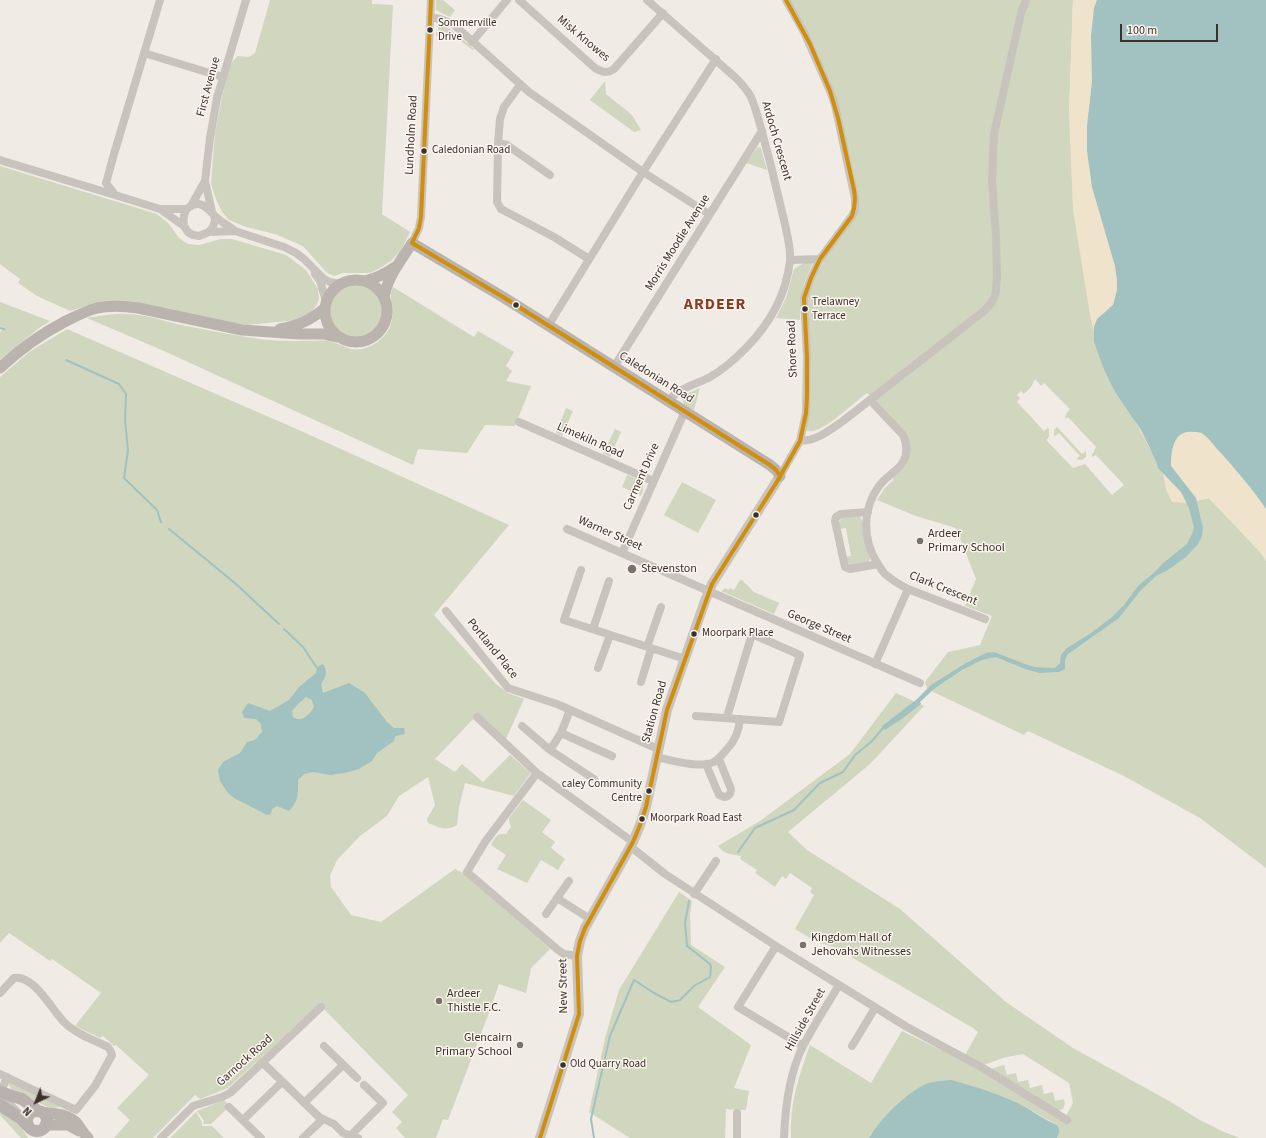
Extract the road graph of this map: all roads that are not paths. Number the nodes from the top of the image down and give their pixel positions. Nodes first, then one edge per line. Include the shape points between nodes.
1 (160, 0) edge
2 (246, 0) edge
3 (431, 0) edge
4 (507, 0) edge
5 (519, 0) edge
6 (647, 0) edge
7 (786, 0) edge
8 (1026, 0) edge
9 (663, 13) junction
10 (430, 17) junction
11 (472, 42) junction
12 (144, 53) junction
13 (716, 59) junction
14 (223, 78) junction
15 (520, 85) junction
16 (762, 131) junction
17 (498, 144) junction
18 (0, 160) edge
19 (643, 172) junction
20 (550, 175) dead end
21 (205, 182) junction
22 (115, 195) junction
23 (189, 208) junction
24 (160, 209) junction
25 (213, 213) junction
26 (709, 214) junction
27 (184, 226) junction
28 (209, 232) junction
29 (235, 232) junction
30 (412, 243) junction
31 (588, 259) junction
32 (820, 259) junction
33 (790, 260) junction
34 (397, 266) junction
35 (312, 268) junction
36 (365, 281) junction
37 (340, 284) junction
38 (384, 298) junction
39 (326, 304) junction
40 (548, 326) junction
41 (270, 332) junction
42 (338, 336) junction
43 (614, 367) junction
44 (0, 368) edge
45 (870, 400) junction
46 (669, 401) junction
47 (684, 411) junction
48 (519, 422) dead end
49 (800, 441) junction
50 (780, 476) junction
51 (653, 481) junction
52 (868, 512) junction
53 (567, 529) dead end
54 (622, 553) junction
55 (878, 564) junction
56 (581, 570) dead end
57 (609, 581) dead end
58 (908, 590) junction
59 (709, 592) junction
60 (661, 607) dead end
61 (446, 611) dead end
62 (985, 619) dead end
63 (593, 629) junction
64 (610, 635) junction
65 (650, 648) junction
66 (685, 659) junction
67 (875, 664) junction
68 (598, 668) dead end
69 (641, 682) dead end
70 (920, 683) dead end
71 (570, 710) junction
72 (696, 716) dead end
73 (477, 717) dead end
74 (727, 717) junction
75 (740, 719) junction
76 (522, 726) dead end
77 (561, 733) junction
78 (550, 750) junction
79 (657, 753) junction
80 (612, 756) dead end
81 (719, 759) junction
82 (706, 764) junction
83 (537, 773) junction
84 (594, 779) dead end
85 (632, 844) junction
86 (716, 861) dead end
87 (569, 881) dead end
88 (694, 894) junction
89 (557, 898) junction
90 (546, 914) dead end
91 (590, 919) junction
92 (776, 946) junction
93 (576, 956) junction
94 (839, 985) junction
95 (0, 993) edge
96 (321, 1007) dead end
97 (875, 1008) junction
98 (324, 1046) dead end
99 (803, 1046) junction
100 (852, 1046) dead end
101 (262, 1062) junction
102 (343, 1065) junction
103 (3, 1075) edge
104 (357, 1078) dead end
105 (282, 1082) junction
106 (364, 1085) dead end
107 (0, 1092) edge
108 (304, 1103) junction
109 (0, 1104) edge
110 (229, 1107) dead end
111 (62, 1109) junction
112 (40, 1112) junction
113 (737, 1113) dead end
114 (20, 1118) junction
115 (323, 1119) junction
116 (243, 1120) junction
117 (1066, 1120) dead end
118 (45, 1125) junction
119 (31, 1131) edge
120 (86, 1136) edge
121 (355, 1136) edge
122 (44, 1138) edge
123 (162, 1138) edge
124 (261, 1138) edge
125 (303, 1138) edge
126 (540, 1138) edge
127 (737, 1138) edge
128 (784, 1138) edge

1 - 12 street
2 - 14 street, First Avenue
3 - 10 street, Lundholm Road
4 - 11 street
5 - 9 street, Misk Knowes via 595,68 604,72 614,70
6 - 9 street, Ardoch Crescent
7 - 32 street via 804,32 830,91 854,191 855,207 852,216
8 - 45 street via 994,134 992,180 997,261 994,298 984,310
9 - 13 street, Ardoch Crescent
10 - 11 street via 449,22
10 - 30 street, Lundholm Road via 421,217
11 - 15 street
12 - 14 street
12 - 22 street via 106,183
13 - 16 street, Ardoch Crescent via 743,85 750,96
13 - 19 street
14 - 21 street, First Avenue via 213,118
15 - 17 street via 502,113
15 - 19 street
16 - 26 street, Morris Moodie Avenue
16 - 33 street, Ardoch Crescent via 790,247
17 - 20 street via 507,145
17 - 31 street via 496,200 499,207
18 - 22 street
19 - 26 street
19 - 31 street
21 - 23 street, First Avenue
21 - 25 street, First Avenue
22 - 24 street
23 - 24 street
23 - 25 street via 196,204 202,205
23 - 27 street via 184,214
24 - 27 street
25 - 28 street via 213,227
25 - 29 street
26 - 43 street, Morris Moodie Avenue
27 - 28 street via 193,235 199,236
28 - 29 street
29 - 35 street via 296,252
30 - 34 main road, Lundholm Road
30 - 40 main road, Caledonian Road
31 - 40 street
32 - 33 street
32 - 49 street, Shore Road via 804,298 807,397
33 - 46 street, Ardoch Crescent via 785,284 775,309 746,349 722,369 681,390
34 - 36 main road via 386,274
34 - 38 main road, Lundholm Road
35 - 37 street via 330,282
35 - 39 street via 320,281
36 - 37 main road via 352,280
36 - 38 main road via 380,291
37 - 39 main road via 332,291
38 - 42 main road via 386,318 383,328 376,335 357,342 347,341
39 - 41 main road via 311,320
39 - 42 main road via 326,319 330,329
40 - 43 main road, Caledonian Road
41 - 42 main road
41 - 44 main road via 242,330 123,306 97,308 80,314 32,340
43 - 46 main road, Caledonian Road
45 - 49 street via 827,433
45 - 52 street, Clark Crescent via 903,435 907,449 903,462 880,485 872,498
46 - 47 main road, Caledonian Road
47 - 50 main road, Caledonian Road via 770,465
47 - 51 street, Carment Drive
48 - 51 street, Limekiln Road
49 - 50 street, Shore Road
50 - 59 street, Shore Road
51 - 54 street, Carment Drive
52 - 55 street, Clark Crescent via 867,539
52 - 55 street via 841,514 835,521 845,567 850,569
53 - 54 street, Warner Street
54 - 59 street, Warner Street
55 - 58 street, Clark Crescent via 884,573
56 - 63 street via 564,620
57 - 63 street
58 - 62 street, Clark Crescent
58 - 67 street
59 - 66 street, Station Road
59 - 67 street, George Street
60 - 65 street
61 - 71 street, Portland Place via 508,688
63 - 64 street
64 - 65 street
64 - 68 street
65 - 66 street
65 - 69 street
66 - 79 street, Station Road via 667,710
67 - 70 street, George Street
71 - 77 street
71 - 79 street, Portland Place
72 - 74 street
73 - 83 street
74 - 75 street
74 - 75 street via 752,634 800,655 779,722
75 - 81 street via 736,736
76 - 78 street
77 - 78 street
77 - 80 street
78 - 84 street
79 - 82 street, Portland Place via 696,764
79 - 85 street, Station Road via 646,807
81 - 82 street
81 - 82 street via 731,789 730,795 726,797 719,795
83 - 85 street
83 - 93 street via 485,842 467,872 558,950
85 - 88 street via 665,874
85 - 91 street, New Street
86 - 88 street
87 - 89 street
88 - 92 street
89 - 90 street
89 - 91 street
91 - 93 street, New Street
92 - 94 street
92 - 99 street via 738,1007
93 - 126 street, New Street via 579,1014
94 - 97 street
94 - 99 street, Hillside Street
95 - 111 street via 14,978 25,979 40,992 70,1028 110,1049 111,1058 95,1086 76,1110
96 - 101 street, Garnock Road
97 - 100 street
97 - 117 street via 983,1068
98 - 102 street
99 - 128 street, Hillside Street via 788,1100
101 - 105 street
101 - 123 street, Garnock Road via 226,1095 193,1106
102 - 104 street
102 - 108 street
103 - 107 street
103 - 111 street
105 - 108 street
105 - 116 street
106 - 121 street via 383,1103
107 - 112 main road via 22,1099
107 - 114 street
108 - 115 street
109 - 114 main road
110 - 116 street
111 - 112 main road
111 - 120 main road
112 - 118 main road via 45,1117
112 - 119 main road via 33,1112 28,1116
113 - 127 street
114 - 119 main road
115 - 121 street via 334,1124 343,1133
115 - 125 street
116 - 124 street
118 - 119 main road via 41,1129
118 - 120 main road via 68,1125
118 - 122 main road

